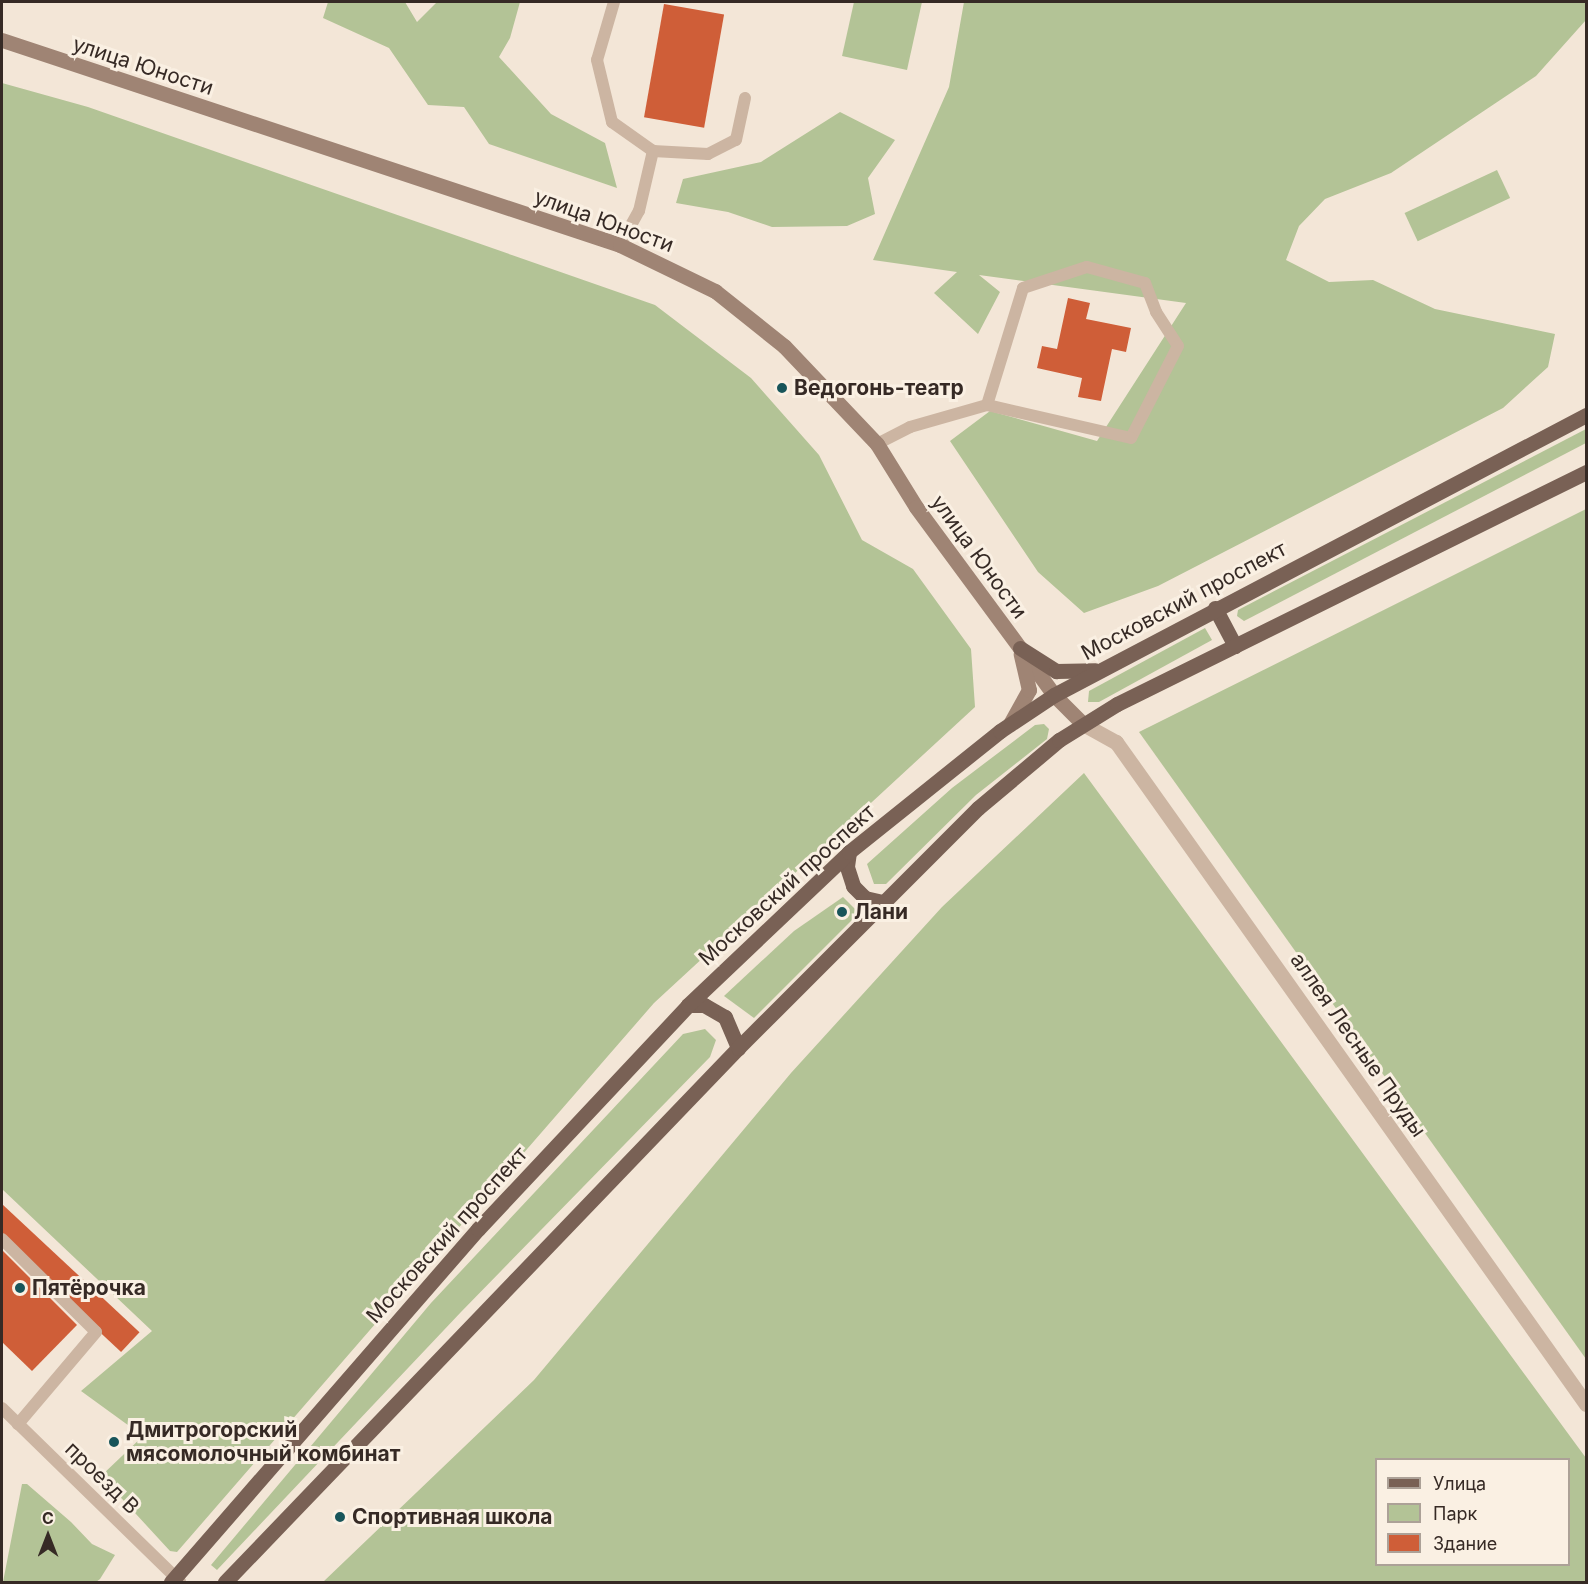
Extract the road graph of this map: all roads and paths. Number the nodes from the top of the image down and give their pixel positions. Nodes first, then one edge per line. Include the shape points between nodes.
1 (614, 2) edge
2 (2, 40) edge
3 (746, 98) dead end
4 (653, 151) junction
5 (620, 244) junction
6 (987, 405) junction
7 (1587, 415) edge
8 (877, 444) junction
9 (1587, 472) edge
10 (1215, 608) junction
11 (1235, 646) junction
12 (1020, 648) junction
13 (1098, 670) junction
14 (1054, 695) junction
15 (1010, 724) junction
16 (1083, 724) junction
17 (849, 852) junction
18 (883, 902) junction
19 (688, 1005) junction
20 (738, 1048) junction
21 (2, 1239) edge
22 (1587, 1404) edge
23 (2, 1408) edge
24 (18, 1424) junction
25 (176, 1581) edge
26 (225, 1582) edge

1 - 4 lane via 597,60 612,122
2 - 5 street, улица Юности
3 - 4 lane via 736,140 708,154
4 - 5 lane via 639,211
5 - 8 street, улица Юности via 687,274 751,316
6 - 6 lane via 1023,288 1087,267 1145,283 1156,312 1178,346 1131,438
6 - 8 lane via 910,427
7 - 10 main road, Московский проспект
8 - 12 street, улица Юности via 916,507
9 - 11 main road
10 - 11 main road
10 - 13 main road, Московский проспект
11 - 16 main road
12 - 13 main road via 1056,671
12 - 14 street, улица Юности
12 - 15 street via 1029,690
13 - 14 main road, Московский проспект
14 - 15 main road, Московский проспект
14 - 16 street, улица Юности
15 - 17 main road, Московский проспект
16 - 18 main road via 978,808
16 - 22 street, аллея Лесные Пруды via 1116,742
17 - 18 main road via 847,867 853,886 865,898
17 - 19 main road, Московский проспект
18 - 20 main road
19 - 20 main road via 704,1005 724,1017
19 - 25 main road, Московский проспект via 478,1229
20 - 26 main road
21 - 24 lane via 96,1332
23 - 24 lane, проезд B
24 - 25 lane, проезд B

